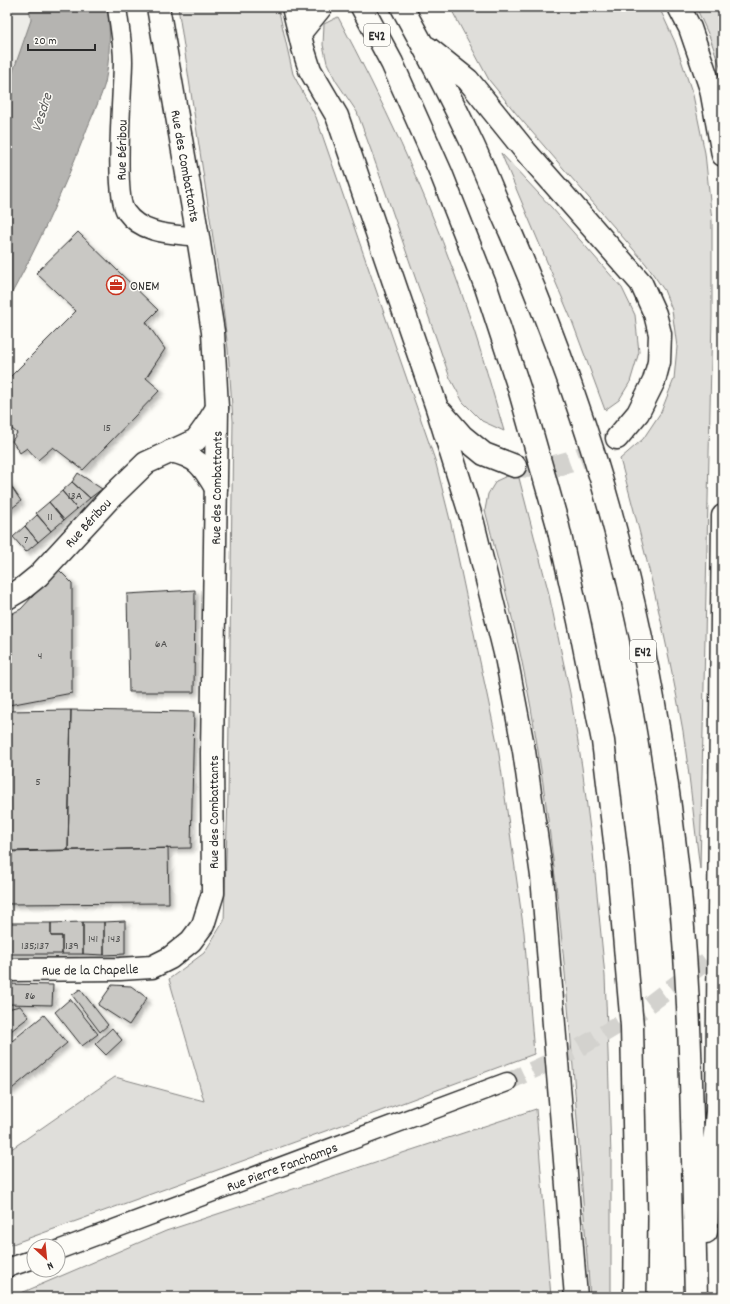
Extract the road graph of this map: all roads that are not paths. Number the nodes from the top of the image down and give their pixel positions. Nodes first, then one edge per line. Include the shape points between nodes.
1 (116, 7) edge
2 (158, 7) edge
3 (293, 7) edge
4 (321, 7) edge
5 (362, 7) edge
6 (402, 7) edge
7 (679, 7) edge
8 (300, 32) junction
9 (422, 43) junction
10 (723, 155) edge
11 (198, 237) junction
12 (216, 408) junction
13 (437, 408) junction
14 (617, 438) tunnel mouth
15 (171, 451) junction
16 (514, 466) tunnel mouth
17 (216, 488) junction
18 (723, 516) edge
19 (7, 598) edge
20 (170, 958) joint
21 (7, 970) edge
22 (507, 1082) tunnel mouth
23 (66, 1247) edge
24 (26, 1261) edge
25 (7, 1268) edge
26 (576, 1297) edge
27 (635, 1297) edge
28 (696, 1297) edge
29 (701, 1297) edge

1 - 11 street, Rue Béribou via 123,60 119,175 121,203 129,216 154,231
2 - 11 main road, Rue des Combattants
3 - 8 main road
4 - 8 main road
5 - 27 main road, E42 via 392,63 441,173 486,287 519,388 557,522 579,621 603,741 618,867 632,1026
6 - 9 main road, E42
7 - 10 main road via 690,28 711,89
8 - 13 main road via 310,70 337,116
9 - 14 main road via 468,80 526,152 641,283 655,314 660,334 659,362 654,381 638,414
9 - 28 main road, E42 via 472,145 568,374 610,509 634,605 660,734 676,847 688,975
11 - 12 main road, Rue des Combattants via 213,332
12 - 15 main road, Rue Béribou via 196,440
12 - 17 main road, Rue des Combattants
13 - 16 main road via 462,436 484,454
13 - 26 main road via 474,523 506,657 524,751 542,876
15 - 17 main road via 186,454 194,459 205,470
15 - 19 main road, Rue Béribou via 146,463 38,576
17 - 20 main road, Rue des Combattants via 212,753 213,893 203,925 191,941
18 - 29 main road via 717,1112
20 - 21 main road, Rue de la Chapelle via 152,967
22 - 23 street, Rue Pierre Fanchamps
24 - 25 street

